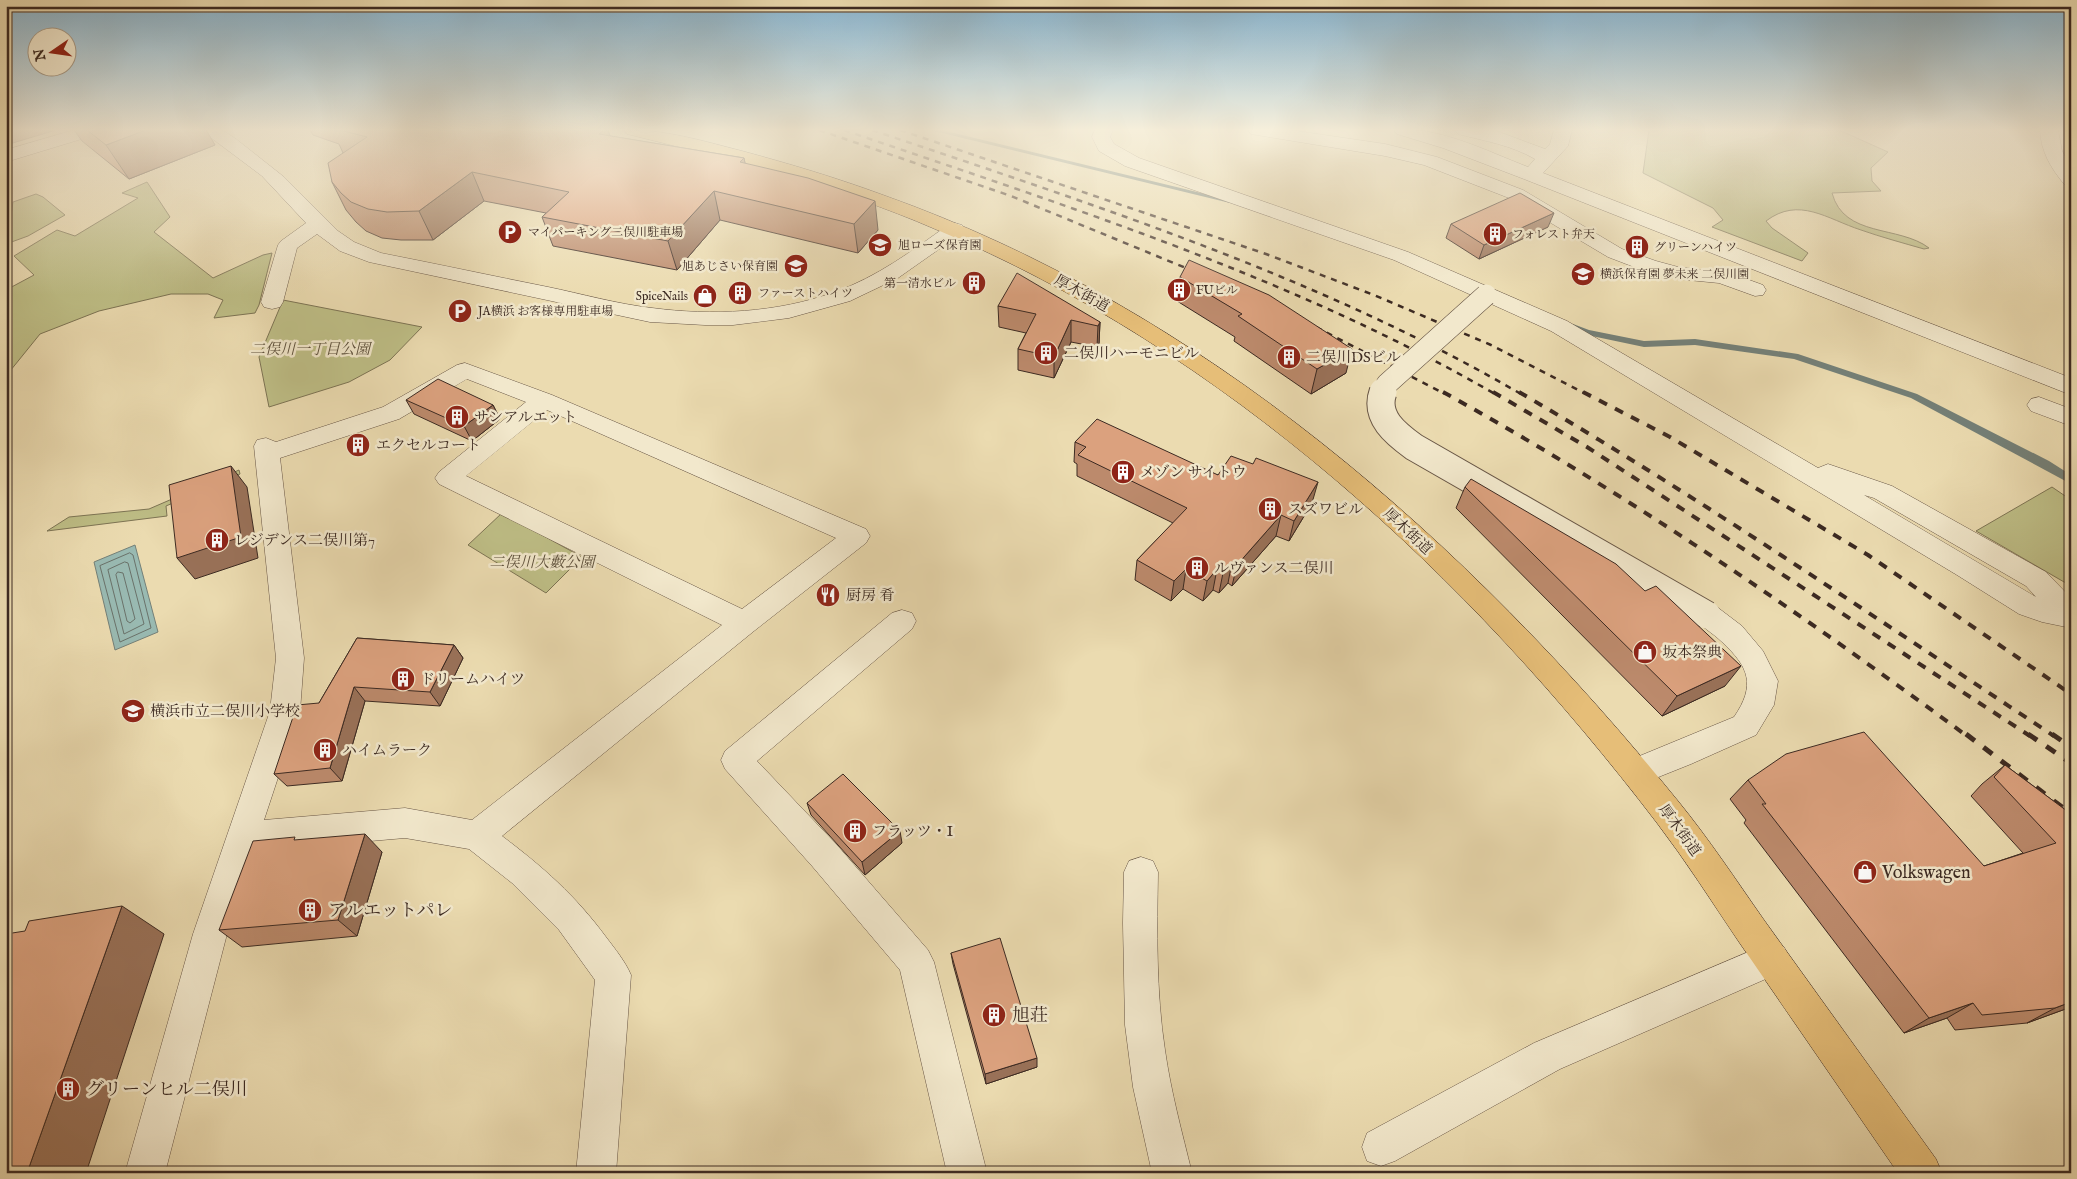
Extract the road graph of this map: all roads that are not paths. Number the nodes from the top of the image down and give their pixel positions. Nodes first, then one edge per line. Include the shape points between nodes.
1 (281, 185) edge
2 (837, 185) edge
3 (1196, 185) edge
4 (1493, 185) edge
5 (1557, 185) edge
6 (318, 224) junction
7 (955, 230) junction
8 (1755, 290) dead end
9 (1486, 295) junction
10 (272, 302) dead end
11 (1626, 357) dead end
12 (2071, 387) edge
13 (544, 400) junction
14 (2039, 404) dead end
15 (2071, 418) edge
16 (2070, 616) edge
17 (902, 620) dead end
18 (744, 623) junction
19 (1636, 772) junction
20 (477, 836) junction
21 (242, 837) junction
22 (1141, 872) dead end
23 (1772, 959) junction
24 (1382, 1147) dead end
25 (145, 1173) edge
26 (596, 1173) edge
27 (967, 1173) edge
28 (1172, 1173) edge
29 (1922, 1173) edge

1 - 6 street
2 - 7 main road, 厚木街道
3 - 9 street via 1401,256
4 - 8 street via 1516,194 1615,253 1678,273 1723,277
5 - 12 street
6 - 7 street via 337,241 376,258 680,319 721,319 793,310 839,298 869,286
6 - 10 street via 288,245
7 - 19 main road, 厚木街道 via 1075,288 1154,333 1238,389 1302,439 1367,492 1471,589
9 - 16 street via 1559,326 2031,609
9 - 19 street, bridge via 1387,384 1380,400 1384,419 1399,436 1420,451 1707,615 1732,634 1753,659 1763,681 1759,705 1745,726
11 - 16 street via 1821,470 1883,492 2036,579
13 - 18 street via 448,478
13 - 18 street via 857,536
13 - 21 street via 465,370 391,414 267,450 290,658 285,711
14 - 15 street
17 - 27 street via 736,760 916,962
18 - 20 street
19 - 23 main road, 厚木街道
20 - 21 street via 405,823
20 - 26 street via 524,872 571,918 613,975
21 - 25 street via 210,934
22 - 28 street via 1141,1000 1150,1075
23 - 24 street via 1547,1056
23 - 29 main road, 厚木街道

